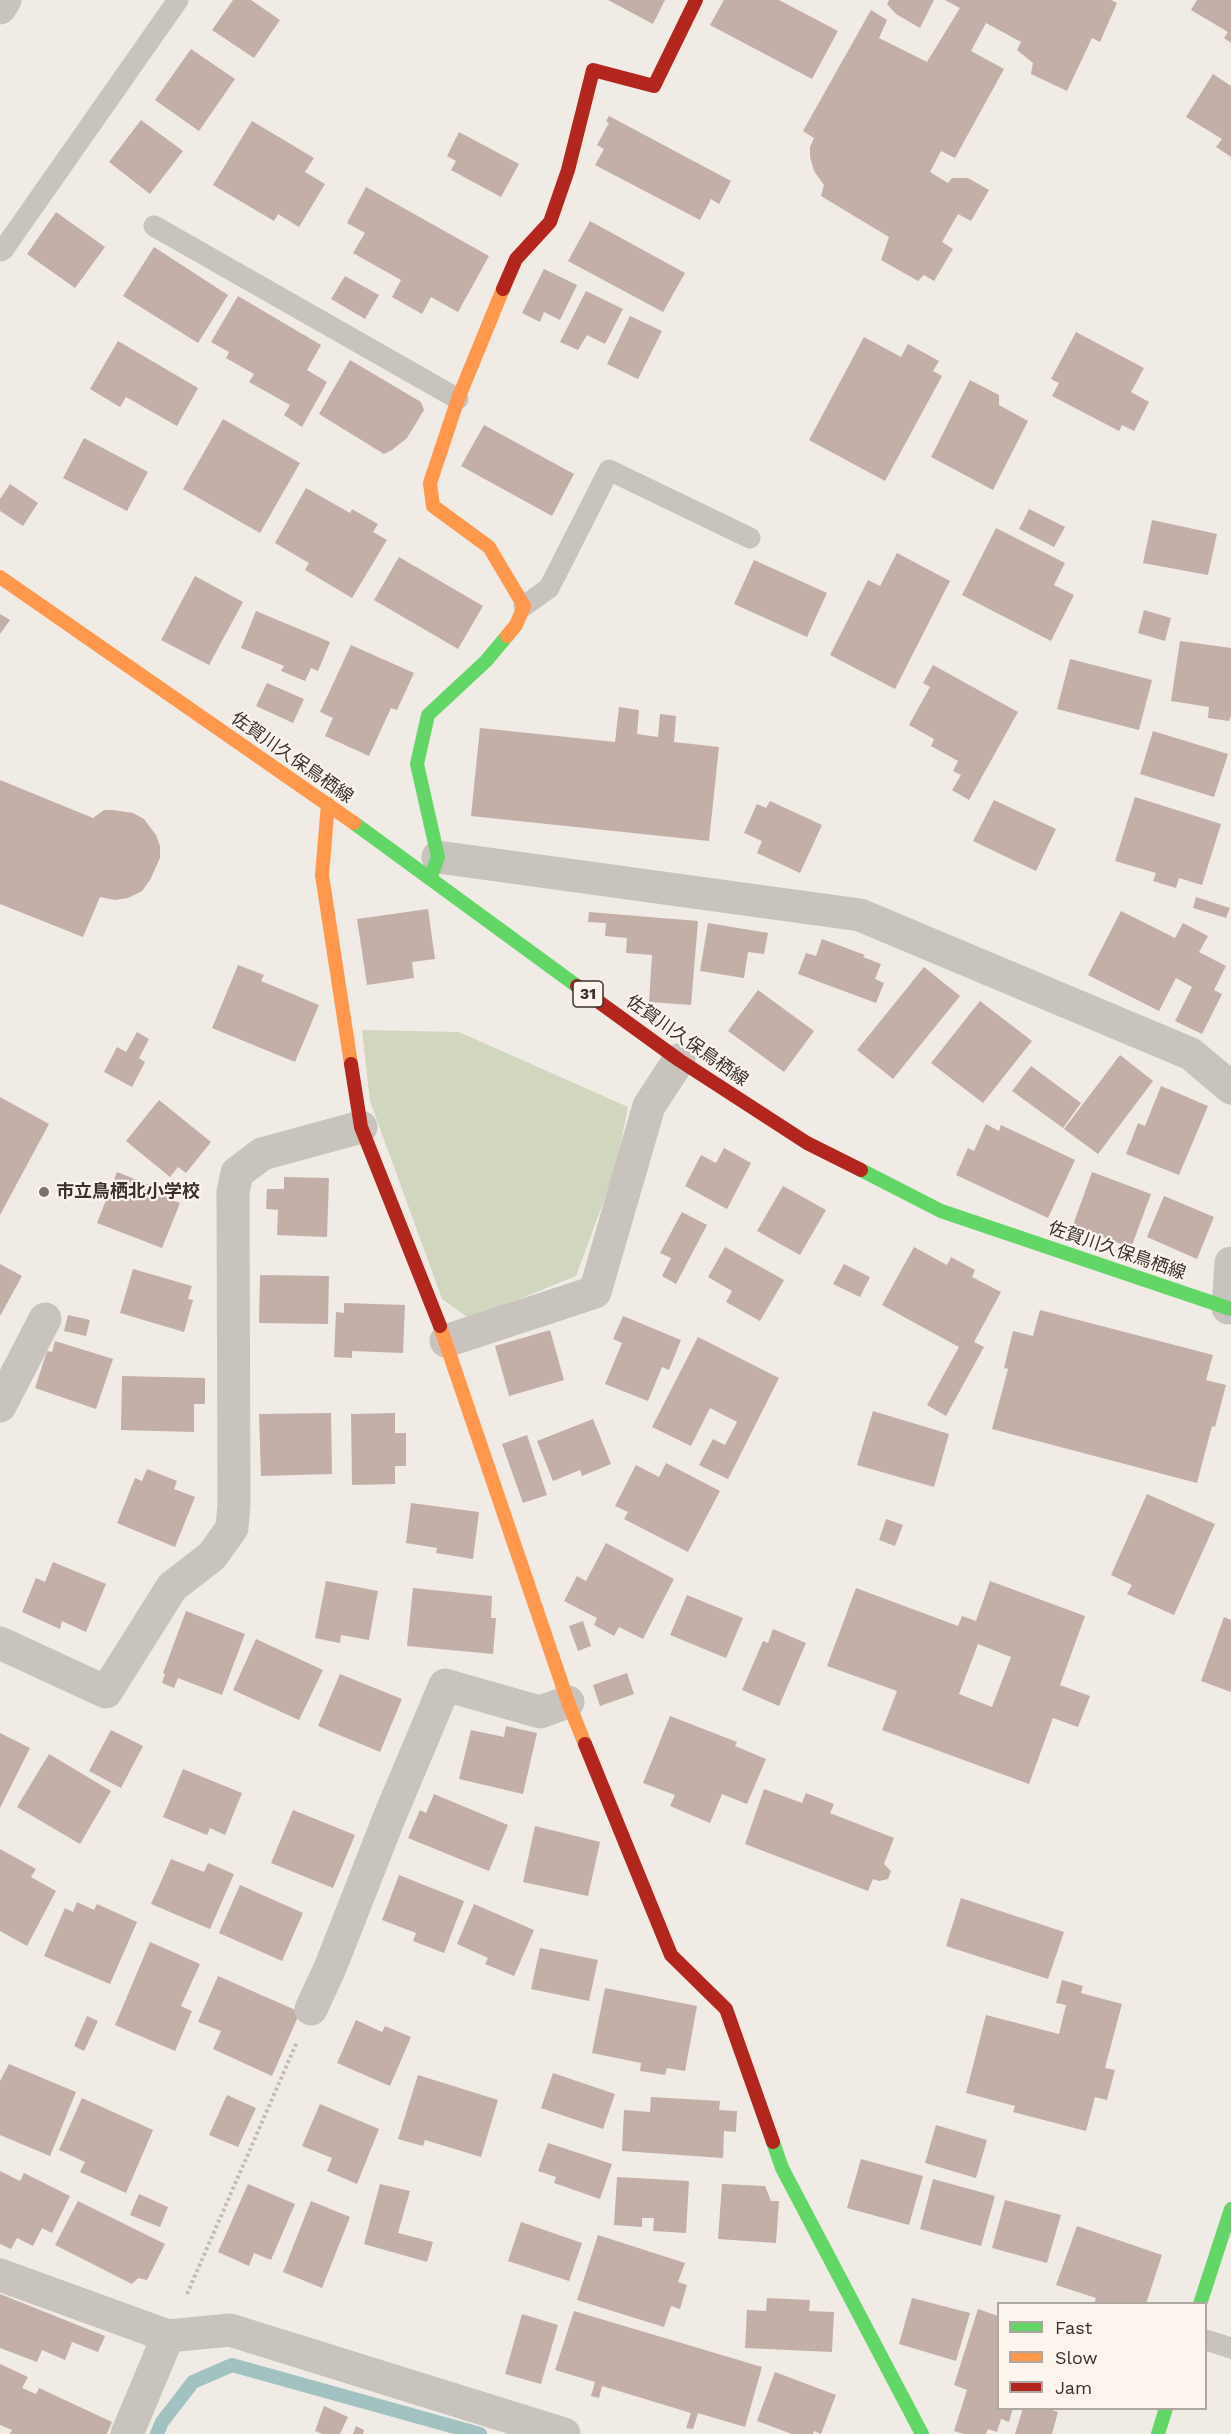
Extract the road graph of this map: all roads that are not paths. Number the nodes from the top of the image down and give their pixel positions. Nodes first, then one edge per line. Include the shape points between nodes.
1 (5, 0) edge
2 (178, 0) edge
3 (696, 0) edge
4 (0, 8) edge
5 (154, 226) dead end
6 (0, 251) edge
7 (458, 399) junction
8 (750, 538) dead end
9 (0, 578) edge
10 (524, 606) junction
11 (328, 804) junction
12 (434, 868) junction
13 (679, 1060) junction
14 (1231, 1088) edge
15 (361, 1127) junction
16 (1231, 1263) edge
17 (1230, 1308) edge
18 (45, 1319) dead end
19 (446, 1341) junction
20 (0, 1406) edge
21 (0, 1642) edge
22 (568, 1702) junction
23 (311, 2009) road end
24 (1231, 2209) edge
25 (0, 2275) edge
26 (1201, 2302) edge
27 (168, 2336) junction
28 (1207, 2340) edge
29 (1231, 2348) edge
30 (1166, 2410) edge
31 (127, 2434) edge
32 (564, 2434) edge
33 (922, 2434) edge
34 (1158, 2434) edge

1 - 4 street
2 - 6 lane
3 - 7 street via 654,86 593,70 568,170 550,222 516,259
5 - 7 lane
7 - 10 street via 430,483 434,506 489,547
8 - 10 lane via 609,470 549,588
9 - 11 street, 佐賀川久保鳥栖線 / 31
10 - 12 street via 516,625 486,661 428,715 417,764
11 - 12 street, 佐賀川久保鳥栖線 / 31
11 - 15 street via 322,875
12 - 13 street, 佐賀川久保鳥栖線 / 31
12 - 14 street via 860,915 1191,1054
13 - 17 street, 佐賀川久保鳥栖線 / 31 via 807,1143 941,1211
13 - 19 street via 649,1107 595,1292
15 - 19 street
15 - 21 street via 262,1155 237,1173 232,1528 212,1556 172,1587 106,1692
16 - 17 street
18 - 20 street
19 - 22 street
22 - 23 street via 540,1713 445,1684
22 - 33 street via 671,1955 726,2009 782,2168
24 - 26 street
25 - 27 street
27 - 31 street
27 - 32 street via 230,2330
28 - 29 lane
30 - 34 street

